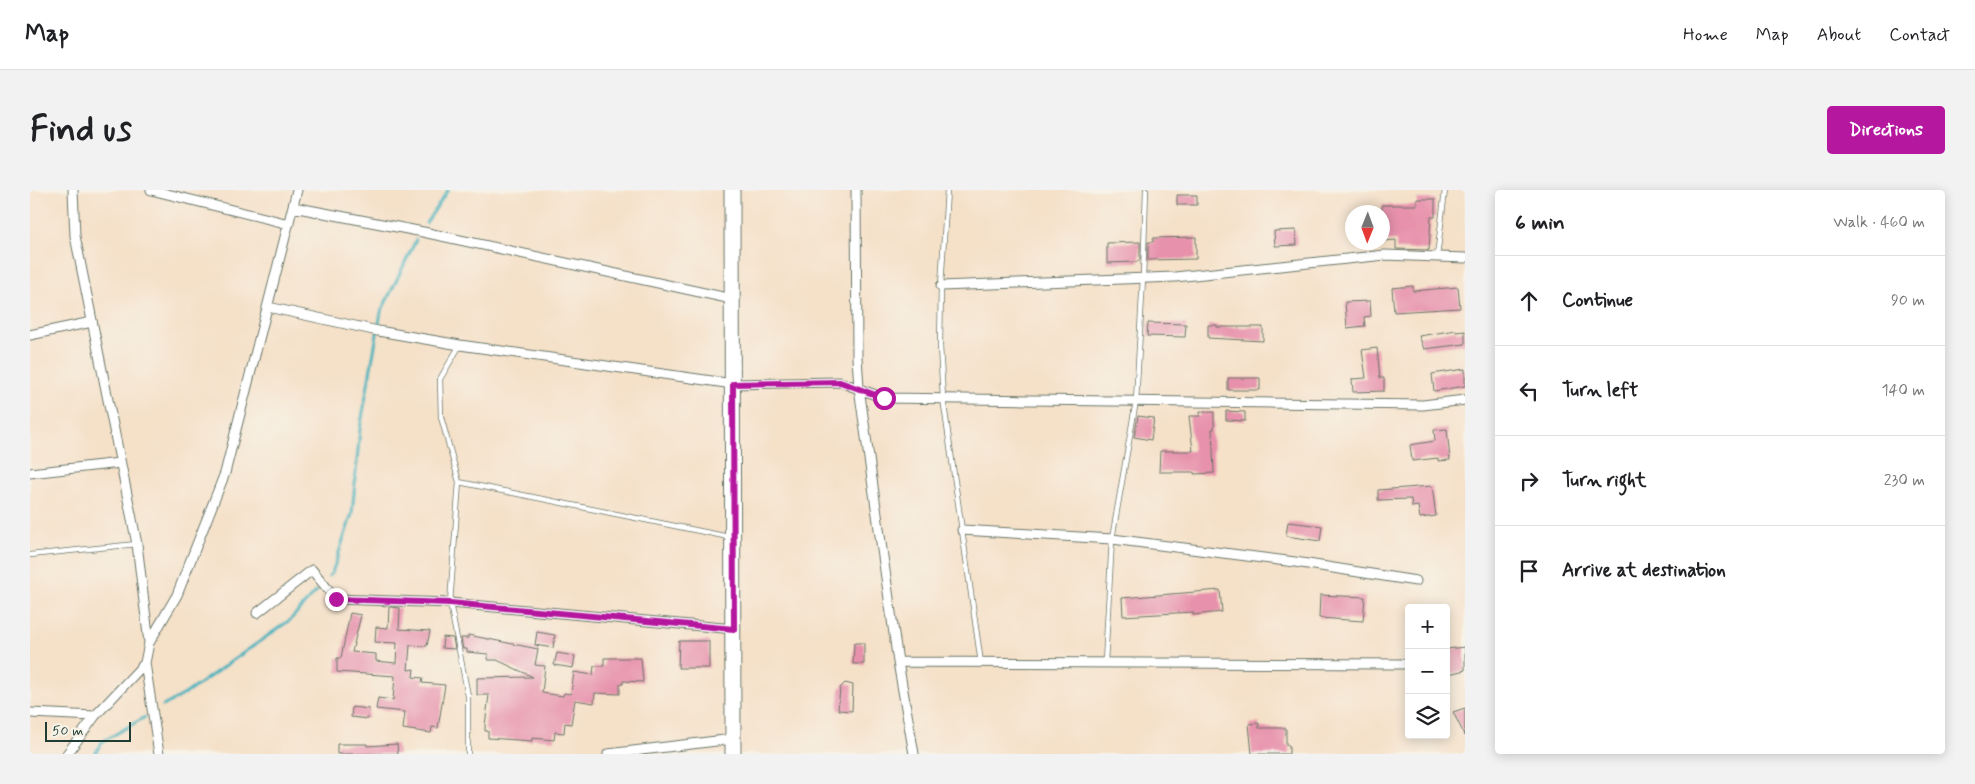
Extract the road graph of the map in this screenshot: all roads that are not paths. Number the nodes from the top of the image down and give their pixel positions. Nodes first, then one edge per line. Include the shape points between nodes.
1 (73, 190) edge
2 (151, 190) edge
3 (297, 190) edge
4 (732, 190) edge
5 (856, 190) edge
6 (947, 190) edge
7 (1146, 190) edge
8 (1445, 190) edge
9 (293, 207) junction
10 (289, 224) junction
11 (1437, 258) junction
12 (1465, 258) edge
13 (1143, 278) junction
14 (941, 286) junction
15 (732, 299) junction
16 (268, 307) junction
17 (92, 322) junction
18 (30, 336) edge
19 (460, 345) junction
20 (733, 384) junction
21 (859, 388) junction
22 (943, 398) junction
23 (1465, 400) edge
24 (1136, 401) junction
25 (120, 463) junction
26 (30, 473) edge
27 (459, 482) junction
28 (962, 530) junction
29 (733, 538) junction
30 (1112, 539) junction
31 (137, 544) junction
32 (30, 555) edge
33 (1416, 581) dead end
34 (450, 603) junction
35 (257, 614) dead end
36 (734, 629) junction
37 (149, 643) junction
38 (898, 662) junction
39 (1105, 662) junction
40 (145, 663) junction
41 (982, 663) junction
42 (1403, 664) dead end
43 (30, 713) edge
44 (95, 716) junction
45 (733, 747) edge
46 (67, 754) edge
47 (159, 754) edge
48 (468, 754) edge
49 (608, 754) edge
50 (914, 754) edge

1 - 17 street via 74,236
2 - 10 street
3 - 9 street
4 - 15 main road
5 - 21 street
6 - 14 lane
7 - 13 lane
8 - 11 lane
9 - 10 street
9 - 15 street
10 - 16 street
11 - 12 street
11 - 13 street via 1385,255
13 - 14 street
13 - 24 lane
14 - 22 lane
15 - 20 main road
16 - 19 street
16 - 37 street via 225,473 177,595
17 - 18 street
17 - 25 street
19 - 20 street
19 - 27 lane via 440,378 441,417
20 - 21 street via 840,382
20 - 29 main road
21 - 22 street via 884,398
21 - 38 street
22 - 24 street
22 - 28 lane
23 - 24 street via 1423,405
24 - 30 lane
25 - 26 street
25 - 31 street
27 - 29 lane
27 - 34 lane
28 - 30 street
28 - 41 lane
29 - 36 main road
30 - 33 street
30 - 39 lane
31 - 32 lane
31 - 37 street
34 - 35 street via 336,599 312,570
34 - 36 street
34 - 48 lane via 468,696
36 - 45 main road
37 - 40 street
38 - 41 street
38 - 50 street
39 - 41 street
39 - 42 street
40 - 44 street
40 - 47 street
43 - 44 street
44 - 46 street
45 - 49 street

